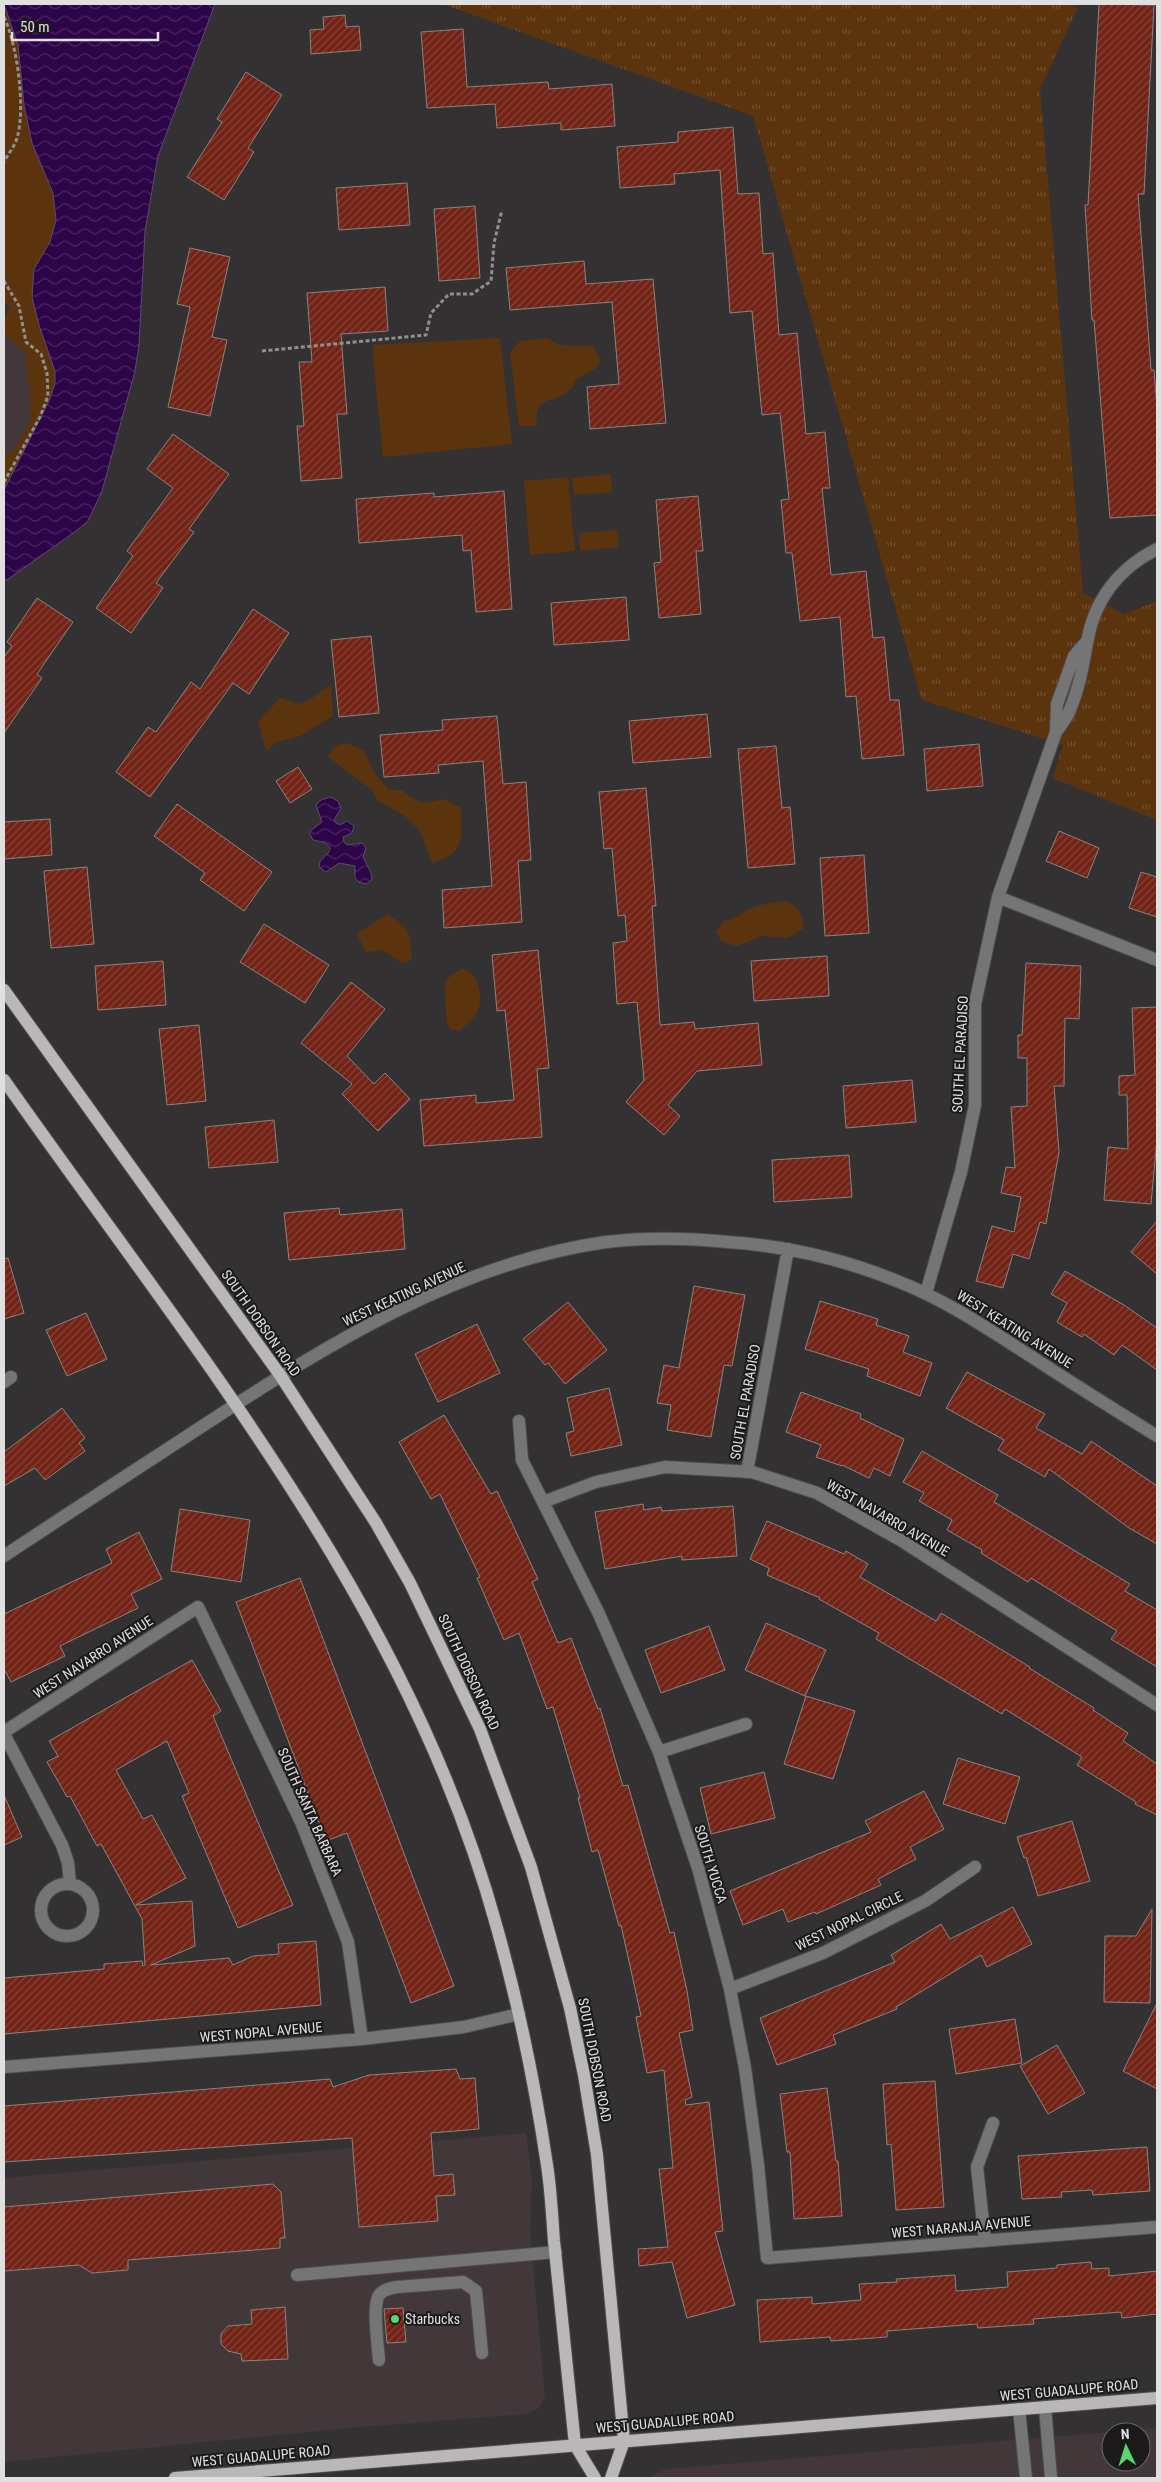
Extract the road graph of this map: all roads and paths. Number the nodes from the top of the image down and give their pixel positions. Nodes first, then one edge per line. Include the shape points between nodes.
1 (4, 17) edge
2 (4, 162) edge
3 (502, 210) dead end
4 (4, 281) edge
5 (262, 351) dead end
6 (4, 482) edge
7 (1157, 549) edge
8 (998, 897) junction
9 (1157, 960) edge
10 (4, 990) edge
11 (4, 1080) edge
12 (788, 1249) junction
13 (926, 1292) junction
14 (280, 1375) junction
15 (236, 1404) junction
16 (519, 1421) dead end
17 (1157, 1436) edge
18 (748, 1472) junction
19 (543, 1502) junction
20 (4, 1556) edge
21 (198, 1607) joint
22 (1157, 1705) edge
23 (746, 1724) dead end
24 (4, 1733) edge
25 (659, 1752) junction
26 (974, 1867) dead end
27 (70, 1883) junction
28 (730, 1989) junction
29 (519, 2014) junction
30 (362, 2039) junction
31 (4, 2067) edge
32 (993, 2123) dead end
33 (1157, 2227) edge
34 (984, 2241) junction
35 (556, 2252) junction
36 (767, 2258) joint
37 (297, 2275) dead end
38 (482, 2354) dead end
39 (379, 2360) dead end
40 (1157, 2398) edge
41 (1045, 2407) junction
42 (1019, 2409) junction
43 (624, 2440) junction
44 (575, 2445) junction
45 (175, 2478) edge
46 (595, 2478) edge
47 (611, 2478) edge
48 (1026, 2478) edge
49 (1050, 2478) edge

1 - 2 path via 16,56 20,97 17,138
3 - 5 path via 494,243 491,281 472,294 449,294 432,313 426,335
4 - 6 path via 19,306 26,342 42,354 48,396
7 - 8 street, SOUTH EL PARADISO via 1124,570 1108,589 1087,641 1074,656 1056,704 1056,732
8 - 9 street
8 - 13 street, SOUTH EL PARADISO via 975,1004 974,1106 961,1172
10 - 14 main road, SOUTH DOBSON ROAD
11 - 15 main road
12 - 13 street, WEST KEATING AVENUE via 853,1264
12 - 14 street, WEST KEATING AVENUE via 668,1238 604,1242 556,1253 509,1265 435,1293 382,1318
12 - 18 street, SOUTH EL PARADISO
13 - 17 street, WEST KEATING AVENUE via 976,1319
14 - 15 street, WEST KEATING AVENUE
14 - 43 main road, SOUTH DOBSON ROAD via 376,1523 410,1583 480,1729 531,1866 570,2008 590,2111
15 - 20 street, WEST KEATING AVENUE
15 - 29 main road via 323,1536 409,1694 470,1843 497,1925
16 - 19 street, SOUTH YUCCA via 522,1460
18 - 19 street, WEST NAVARRO AVENUE via 665,1467 596,1482
18 - 22 street, WEST NAVARRO AVENUE via 817,1493 902,1541
19 - 25 street, SOUTH YUCCA via 600,1614
21 - 24 street, WEST NAVARRO AVENUE
21 - 30 street, SOUTH SANTA BARBARA via 302,1824 348,1942
23 - 25 street
24 - 27 street via 62,1845
25 - 28 street, SOUTH YUCCA via 698,1868
26 - 28 street, WEST NOPAL CIRCLE via 925,1901 823,1952
27 - 27 street via 48,1892 41,1906 44,1922 63,1936 85,1930 94,1909 89,1894
28 - 36 street, SOUTH YUCCA via 745,2068
29 - 30 street, WEST NOPAL AVENUE via 464,2027
29 - 35 main road via 548,2168
30 - 31 street, WEST NOPAL AVENUE
32 - 34 street via 977,2167
33 - 34 street, WEST NARANJA AVENUE
34 - 36 street, WEST NARANJA AVENUE
35 - 37 street
35 - 44 main road
38 - 39 street via 476,2291 463,2282 388,2288 379,2294 376,2303
40 - 41 main road, WEST GUADALUPE ROAD
41 - 42 main road, WEST GUADALUPE ROAD
41 - 49 street
42 - 43 main road, WEST GUADALUPE ROAD
42 - 48 street
43 - 44 main road, WEST GUADALUPE ROAD
43 - 47 main road, SOUTH DOBSON ROAD
44 - 45 main road, WEST GUADALUPE ROAD
44 - 46 main road

